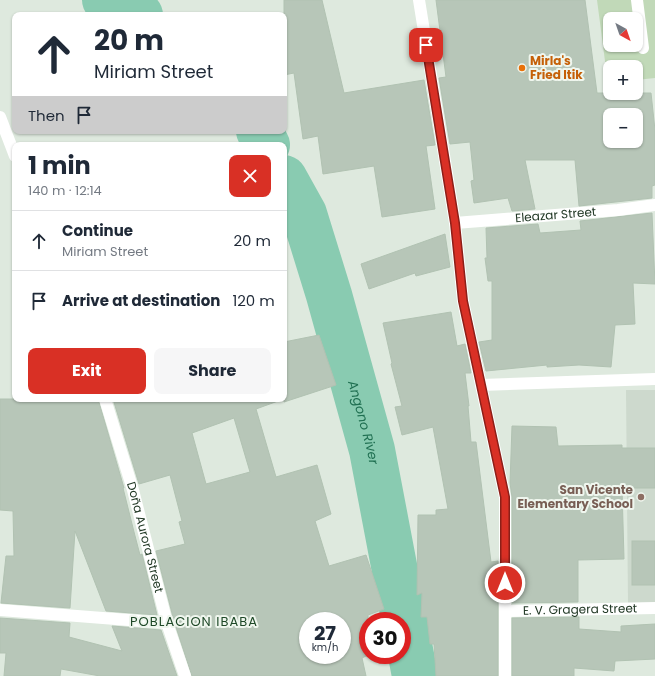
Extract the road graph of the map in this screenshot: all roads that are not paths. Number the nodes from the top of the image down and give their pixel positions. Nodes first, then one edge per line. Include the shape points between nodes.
1 (419, 0) edge
2 (637, 0) edge
3 (638, 12) edge
4 (0, 117) edge
5 (12, 148) edge
6 (655, 205) edge
7 (455, 223) junction
8 (655, 379) edge
9 (481, 385) junction
10 (106, 402) edge
11 (655, 608) edge
12 (0, 610) edge
13 (505, 611) junction
14 (166, 624) junction
15 (186, 676) edge
16 (506, 676) edge

1 - 7 street
2 - 3 street
4 - 5 street
6 - 7 street, Eleazar Street
7 - 9 street via 463,301
8 - 9 street
9 - 13 street via 505,497
10 - 14 street, Doña Aurora Street via 133,490
11 - 13 street, E. V. Gragera Street
12 - 14 street
13 - 16 street
14 - 15 street, Doña Aurora Street

